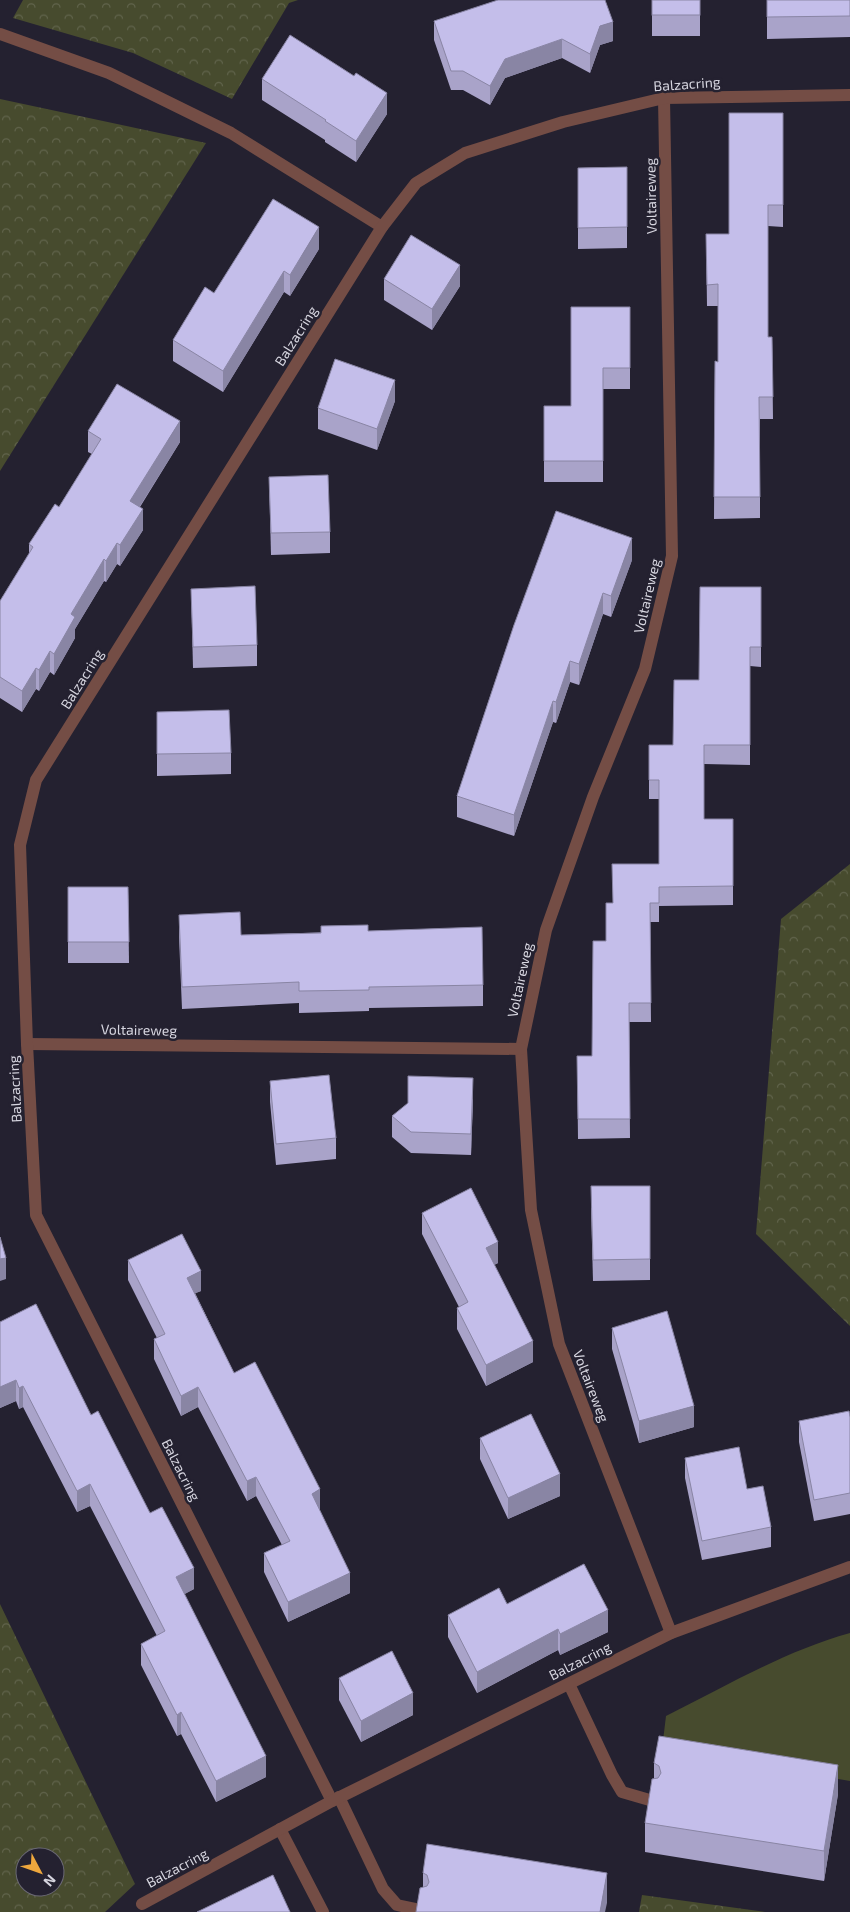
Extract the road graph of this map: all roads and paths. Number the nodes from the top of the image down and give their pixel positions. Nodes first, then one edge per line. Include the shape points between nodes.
1 (0, 34) edge
2 (850, 95) edge
3 (664, 98) junction
4 (382, 226) junction
5 (27, 1044) junction
6 (521, 1049) junction
7 (850, 1567) edge
8 (671, 1633) junction
9 (570, 1684) junction
10 (335, 1799) junction
11 (653, 1801) edge
12 (280, 1829) junction
13 (142, 1904) dead end
14 (421, 1910) edge
15 (323, 1912) edge

1 - 4 street via 109,73 231,133
2 - 3 street, Balzacring
3 - 4 street, Balzacring via 563,122 466,153 416,183
3 - 6 street, Voltaireweg via 672,556 645,669 593,797 546,930
4 - 5 street, Balzacring via 36,780 20,845
5 - 6 street, Voltaireweg
5 - 10 street, Balzacring via 36,1215
6 - 8 street, Voltaireweg via 531,1210 559,1344
7 - 8 street, Balzacring
8 - 9 street, Balzacring
9 - 10 street, Balzacring
9 - 11 street via 622,1792
10 - 12 street, Balzacring
10 - 14 street via 383,1890 397,1905
12 - 13 street, Balzacring
12 - 15 street

